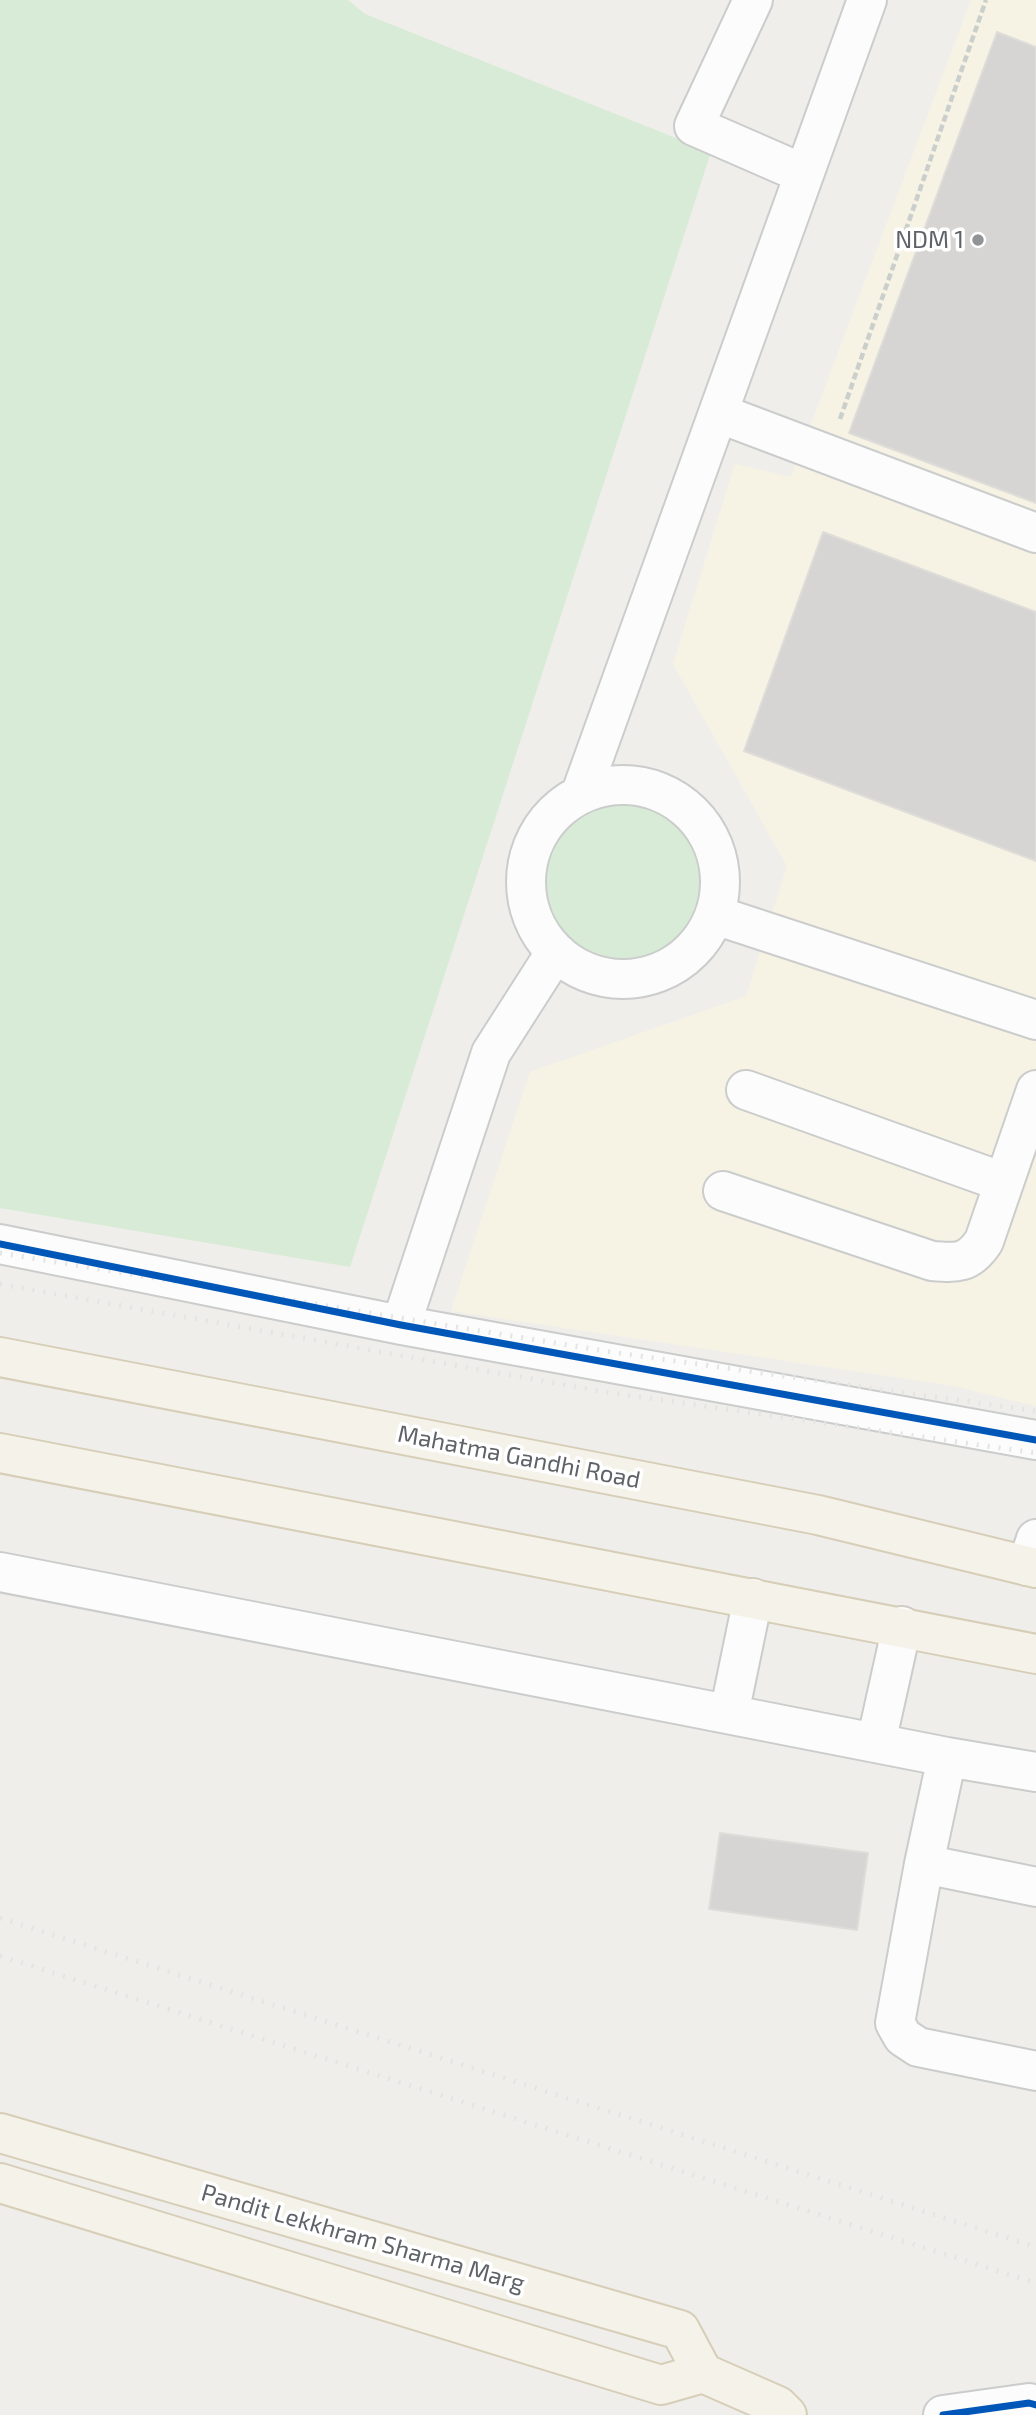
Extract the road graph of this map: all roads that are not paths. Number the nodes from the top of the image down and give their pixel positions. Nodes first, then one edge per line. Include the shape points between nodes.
1 (753, 0) edge
2 (867, 0) edge
3 (804, 174) junction
4 (718, 413) junction
5 (1036, 533) edge
6 (581, 793) junction
7 (715, 915) junction
8 (555, 953) junction
9 (1036, 1020) edge
10 (746, 1090) dead end
11 (1036, 1090) edge
12 (1003, 1182) junction
13 (723, 1191) dead end
14 (0, 1244) edge
15 (401, 1325) junction
16 (0, 1357) edge
17 (1036, 1440) edge
18 (0, 1453) edge
19 (1033, 1558) edge
20 (0, 1572) edge
21 (753, 1598) junction
22 (902, 1626) junction
23 (1036, 1654) edge
24 (729, 1714) junction
25 (876, 1743) junction
26 (947, 1757) junction
27 (1036, 1772) edge
28 (924, 1864) junction
29 (1036, 1886) edge
30 (1036, 2071) edge
31 (0, 2133) edge
32 (0, 2183) edge
33 (703, 2373) junction
34 (1036, 2405) edge
35 (787, 2415) edge
36 (943, 2415) edge

1 - 3 street via 694,125
2 - 3 street
3 - 4 street
4 - 5 street
4 - 6 street
6 - 7 street via 617,784 656,790 681,803 711,840 720,877
6 - 8 street via 553,813 531,849 529,861 525,886 534,924
7 - 8 street via 693,951 664,971 625,980 590,974
7 - 9 street
8 - 15 street via 491,1053
10 - 12 street
11 - 12 street
12 - 13 street via 984,1241 977,1252 955,1263 932,1261
14 - 15 street
15 - 17 street
16 - 19 main road, Mahatma Gandhi Road
18 - 21 main road
20 - 24 street
21 - 22 main road
21 - 24 street
22 - 23 main road
22 - 25 street
24 - 25 street
25 - 26 street
26 - 27 street
26 - 28 street
28 - 29 street
28 - 30 street via 895,2023 903,2037 918,2046
31 - 33 main road, Pandit Lekkhram Sharma Marg via 680,2330
32 - 33 main road, Pandit Lekkhram Sharma Marg via 661,2385
33 - 35 main road via 778,2406
34 - 36 street

